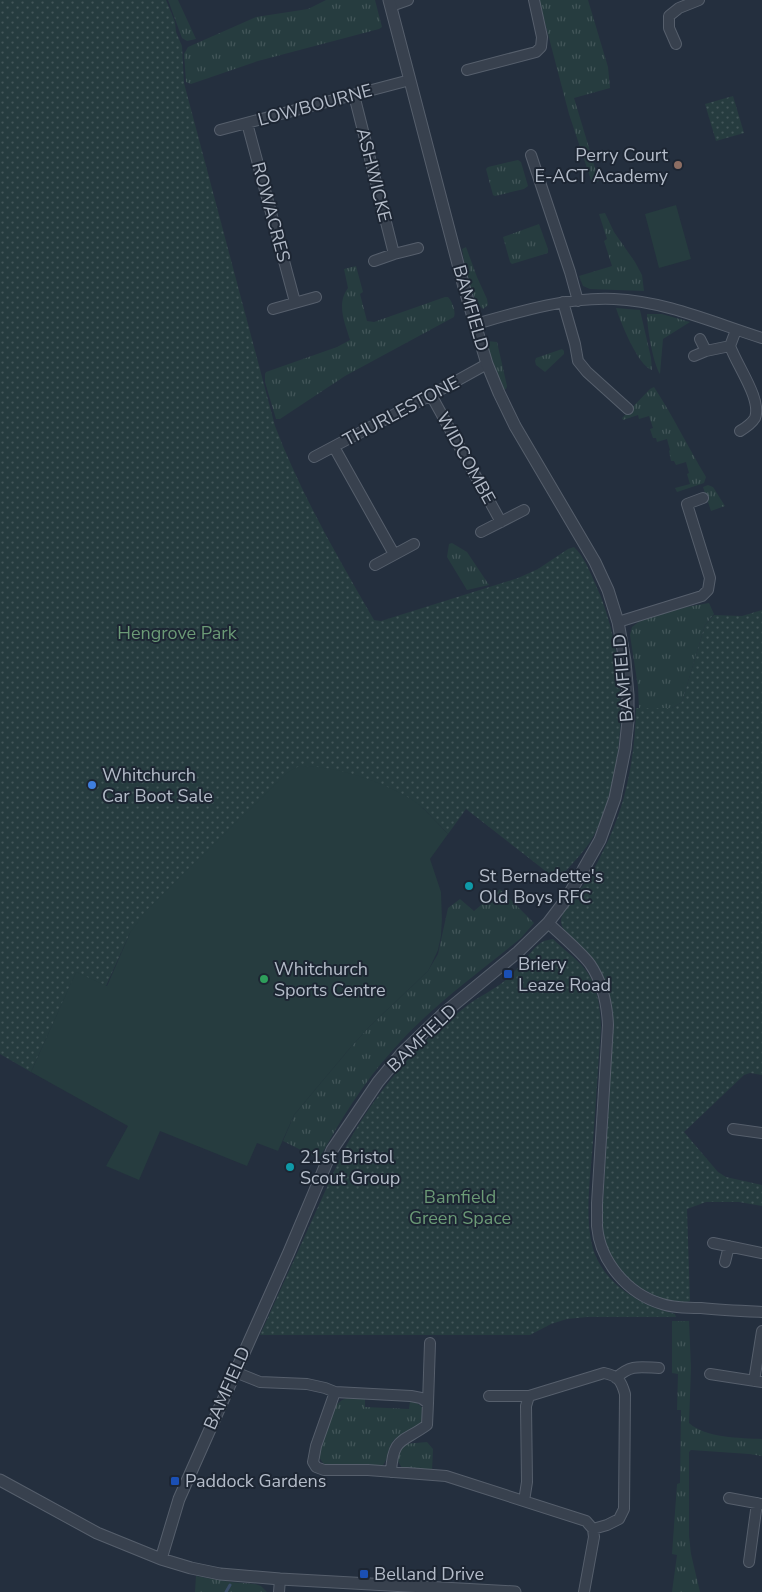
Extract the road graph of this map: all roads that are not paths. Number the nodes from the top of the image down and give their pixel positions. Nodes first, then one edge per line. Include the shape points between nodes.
1 (408, 0) edge
2 (534, 0) edge
3 (699, 0) edge
4 (390, 3) edge
5 (676, 44) dead end
6 (467, 70) dead end
7 (410, 80) junction
8 (354, 95) junction
9 (247, 123) junction
10 (220, 130) dead end
11 (531, 155) dead end
12 (418, 248) dead end
13 (394, 254) junction
14 (374, 261) dead end
15 (316, 297) dead end
16 (578, 300) junction
17 (295, 302) junction
18 (563, 302) junction
19 (273, 308) dead end
20 (476, 324) junction
21 (736, 330) junction
22 (762, 338) edge
23 (700, 339) dead end
24 (730, 346) junction
25 (706, 351) junction
26 (694, 356) dead end
27 (487, 364) junction
28 (431, 395) junction
29 (628, 409) dead end
30 (740, 431) dead end
31 (334, 447) junction
32 (314, 457) dead end
33 (703, 498) dead end
34 (524, 510) dead end
35 (501, 522) junction
36 (480, 532) dead end
37 (414, 544) dead end
38 (394, 554) junction
39 (375, 565) dead end
40 (618, 622) junction
41 (548, 923) junction
42 (733, 1129) dead end
43 (762, 1132) edge
44 (713, 1243) dead end
45 (728, 1246) junction
46 (762, 1253) edge
47 (725, 1262) dead end
48 (762, 1312) edge
49 (762, 1331) edge
50 (430, 1343) dead end
51 (658, 1368) dead end
52 (234, 1372) junction
53 (710, 1374) dead end
54 (616, 1378) junction
55 (758, 1381) edge
56 (335, 1392) junction
57 (489, 1396) dead end
58 (529, 1396) junction
59 (428, 1403) junction
60 (391, 1472) junction
61 (0, 1480) edge
62 (729, 1498) dead end
63 (524, 1501) junction
64 (760, 1503) edge
65 (593, 1529) junction
66 (161, 1559) junction
67 (750, 1562) dead end
68 (280, 1579) junction
69 (444, 1590) edge
70 (279, 1592) edge
71 (515, 1592) edge
72 (584, 1592) edge

1 - 4 street
2 - 6 street via 542,47 536,52
3 - 5 street via 669,16 669,28
4 - 7 street, BAMFIELD
7 - 8 street, LOWBOURNE
7 - 20 street, BAMFIELD
8 - 9 street, LOWBOURNE
8 - 13 street, ASHWICKE
9 - 10 street, LOWBOURNE
9 - 17 street, ROWACRES
11 - 16 street
12 - 13 street
13 - 14 street
15 - 17 street
16 - 18 street
16 - 21 street via 615,299 646,303
17 - 19 street
18 - 20 street
18 - 29 street via 578,361
20 - 27 street, BAMFIELD
21 - 22 street
21 - 24 street
23 - 25 street
24 - 25 street
24 - 30 street via 757,397 759,408 755,420
25 - 26 street
27 - 28 street, THURLESTONE
27 - 40 street, BAMFIELD via 515,426 596,562
28 - 31 street, THURLESTONE
28 - 35 street, WIDCOMBE
31 - 32 street, THURLESTONE
31 - 38 street
33 - 40 street via 687,504 710,578 708,590 702,596
34 - 35 street, WIDCOMBE
35 - 36 street, WIDCOMBE
37 - 38 street
38 - 39 street
40 - 41 street, BAMFIELD via 628,695 621,774 600,840 573,888
41 - 48 street via 590,963 607,1003 597,1227 607,1259 628,1285 663,1305
41 - 52 street, BAMFIELD via 414,1040 349,1123 332,1150
42 - 43 street
44 - 45 street
45 - 46 street
45 - 47 street
49 - 55 street
50 - 59 street
51 - 54 street via 632,1367
52 - 56 street via 260,1382 307,1384
52 - 66 street, BAMFIELD via 179,1499
53 - 55 street
54 - 58 street via 604,1373
54 - 65 street via 622,1382 625,1394 624,1509 619,1519
56 - 59 street via 411,1396
56 - 60 street via 316,1446 313,1462 316,1468
57 - 58 street
58 - 63 street via 526,1406 527,1482
59 - 60 street via 427,1425 395,1448
60 - 63 street via 446,1476
61 - 66 street via 97,1533
62 - 64 street
63 - 65 street via 586,1521
64 - 67 street
65 - 72 street
66 - 68 street via 220,1574
68 - 69 street
68 - 70 street
69 - 71 street

